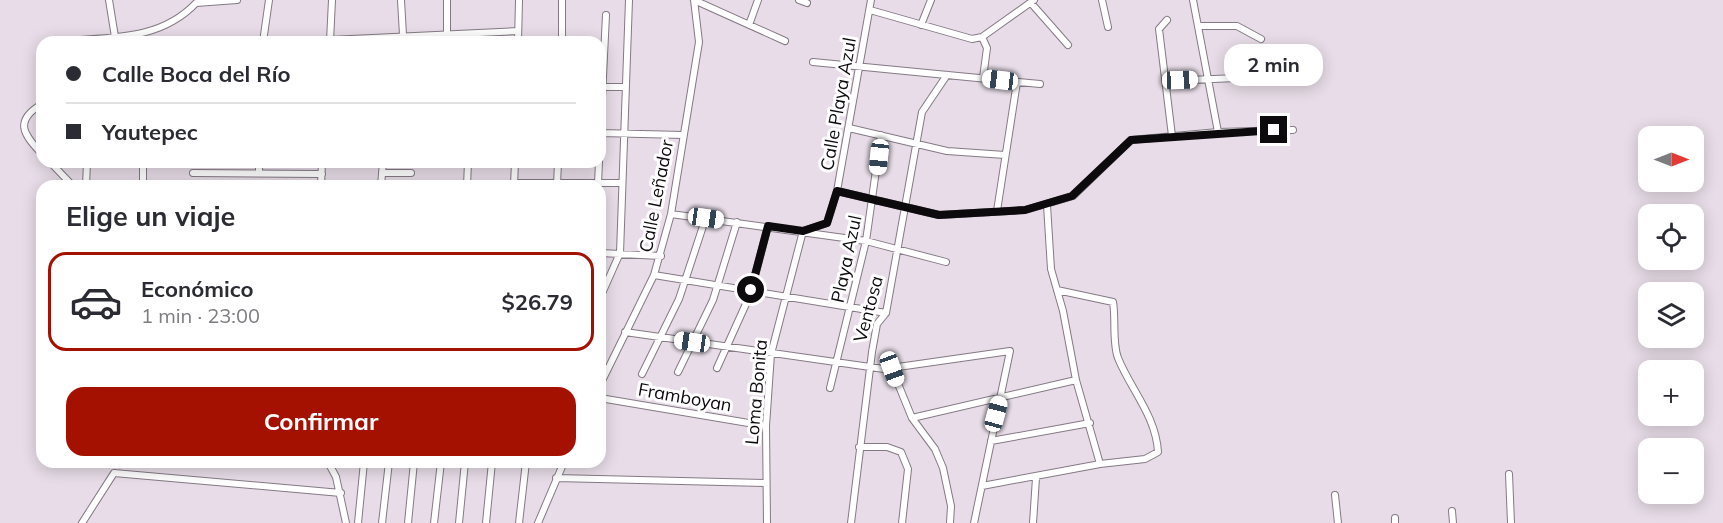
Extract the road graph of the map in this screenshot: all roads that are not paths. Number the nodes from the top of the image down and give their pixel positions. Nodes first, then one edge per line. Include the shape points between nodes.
1 (109, 0) edge
2 (237, 0) edge
3 (269, 0) edge
4 (332, 0) edge
5 (401, 0) edge
6 (447, 0) edge
7 (519, 0) edge
8 (562, 0) edge
9 (629, 0) edge
10 (694, 0) edge
11 (758, 0) edge
12 (799, 0) edge
13 (871, 0) edge
14 (931, 0) edge
15 (1102, 0) edge
16 (1193, 0) edge
17 (1033, 1) edge
18 (196, 2) edge
19 (807, 3) dead end
20 (870, 10) junction
21 (606, 15) dead end
22 (1167, 20) dead end
23 (749, 25) junction
24 (921, 25) junction
25 (1199, 26) junction
26 (1108, 27) dead end
27 (518, 31) junction
28 (403, 35) junction
29 (447, 35) junction
30 (115, 36) edge
31 (147, 36) edge
32 (264, 36) edge
33 (330, 36) edge
34 (391, 36) edge
35 (518, 36) edge
36 (562, 36) edge
37 (605, 36) edge
38 (982, 37) junction
39 (1261, 39) dead end
40 (785, 41) dead end
41 (1068, 45) dead end
42 (813, 62) dead end
43 (860, 65) junction
44 (947, 75) junction
45 (1287, 76) dead end
46 (983, 78) junction
47 (1208, 79) junction
48 (1166, 81) junction
49 (1017, 82) junction
50 (1040, 84) dead end
51 (606, 87) edge
52 (626, 87) junction
53 (36, 108) edge
54 (849, 128) junction
55 (1293, 130) dead end
56 (1218, 132) junction
57 (624, 134) junction
58 (606, 135) edge
59 (683, 135) junction
60 (881, 135) junction
61 (1172, 136) junction
62 (916, 146) junction
63 (36, 148) edge
64 (1005, 155) junction
65 (56, 168) edge
66 (259, 168) edge
67 (322, 168) edge
68 (382, 168) edge
69 (259, 172) junction
70 (193, 173) dead end
71 (382, 173) junction
72 (411, 173) dead end
73 (322, 174) junction
74 (67, 180) edge
75 (322, 180) edge
76 (381, 180) edge
77 (606, 183) edge
78 (622, 183) junction
79 (837, 191) junction
80 (874, 200) junction
81 (1047, 206) junction
82 (905, 207) junction
83 (997, 211) junction
84 (671, 214) junction
85 (706, 218) junction
86 (737, 222) junction
87 (768, 226) junction
88 (803, 231) junction
89 (866, 242) junction
90 (898, 249) junction
91 (606, 253) edge
92 (620, 253) junction
93 (661, 256) junction
94 (946, 262) dead end
95 (654, 275) junction
96 (687, 280) junction
97 (606, 284) edge
98 (718, 285) junction
99 (751, 290) junction
100 (1057, 290) junction
101 (786, 295) junction
102 (851, 309) junction
103 (886, 313) junction
104 (625, 333) junction
105 (662, 338) junction
106 (692, 342) junction
107 (726, 347) junction
108 (771, 354) junction
109 (834, 363) junction
110 (717, 368) dead end
111 (870, 368) junction
112 (892, 369) junction
113 (678, 372) dead end
114 (606, 373) edge
115 (642, 374) dead end
116 (1076, 380) junction
117 (830, 388) dead end
118 (1000, 398) junction
119 (606, 399) edge
120 (912, 418) junction
121 (1090, 423) junction
122 (766, 426) junction
123 (991, 441) junction
124 (859, 447) junction
125 (1100, 464) junction
126 (331, 468) edge
127 (363, 468) edge
128 (388, 468) edge
129 (413, 468) edge
130 (440, 468) edge
131 (464, 468) edge
132 (491, 468) edge
133 (525, 468) edge
134 (561, 468) edge
135 (1509, 474) dead end
136 (556, 478) junction
137 (1036, 478) junction
138 (766, 483) junction
139 (982, 486) junction
140 (340, 493) junction
141 (1335, 495) dead end
142 (1452, 511) dead end
143 (82, 523) edge
144 (346, 523) edge
145 (358, 523) edge
146 (382, 523) edge
147 (408, 523) edge
148 (434, 523) edge
149 (459, 523) edge
150 (486, 523) edge
151 (519, 523) edge
152 (538, 523) edge
153 (767, 523) edge
154 (851, 523) edge
155 (902, 523) edge
156 (950, 523) edge
157 (974, 523) edge
158 (1033, 523) edge
159 (1338, 523) edge
160 (1453, 523) edge
161 (1511, 523) edge

1 - 30 street
2 - 18 street
3 - 32 street
4 - 33 street
5 - 28 street
6 - 29 street
7 - 27 street
8 - 36 street
9 - 52 street
10 - 23 street
10 - 59 street, Calle Leñador via 699,42
11 - 23 street
12 - 19 street
13 - 20 street, Calle Playa Azul
14 - 24 street
15 - 26 street
16 - 25 street
17 - 38 street
17 - 41 street
18 - 31 street via 187,12
20 - 24 street
20 - 43 street, Calle Playa Azul
21 - 37 street
22 - 48 street via 1159,29
23 - 40 street
24 - 38 street via 972,39
25 - 39 street via 1238,26
25 - 47 street
27 - 29 street
27 - 35 street
28 - 29 street
28 - 34 street
38 - 46 street via 987,48
42 - 43 street
43 - 44 street
43 - 54 street, Calle Playa Azul
44 - 46 street
44 - 62 street, Ventosa via 922,112
45 - 47 street
46 - 49 street
47 - 48 street
47 - 56 street
48 - 61 street
49 - 50 street
49 - 64 street
51 - 52 street
52 - 57 street
53 - 63 street via 23,128 24,135
54 - 60 street
54 - 79 street, Calle Playa Azul
55 - 56 street
56 - 61 street
57 - 58 street
57 - 59 street
57 - 78 street
59 - 84 street, Calle Leñador
60 - 62 street
60 - 80 street, Playa Azul
61 - 81 street via 1131,140 1072,196
62 - 64 street
62 - 82 street, Ventosa
64 - 83 street
65 - 74 street
66 - 69 street
67 - 73 street
68 - 71 street
69 - 70 street
69 - 73 street
71 - 72 street
71 - 76 street
73 - 75 street
77 - 78 street
78 - 92 street
79 - 80 street
79 - 88 street, Calle Playa Azul via 827,223
80 - 82 street
80 - 89 street, Playa Azul
81 - 83 street
81 - 100 street via 1051,269
82 - 83 street via 953,216
82 - 90 street, Ventosa
84 - 85 street
84 - 93 street, Calle Leñador
85 - 86 street
85 - 96 street
86 - 87 street
86 - 98 street
87 - 88 street
87 - 99 street
88 - 89 street
88 - 101 street, Loma Bonita
89 - 90 street
89 - 102 street, Playa Azul
90 - 94 street
90 - 103 street, Ventosa
91 - 92 street
92 - 93 street
92 - 97 street
93 - 95 street, Calle Leñador
95 - 96 street
95 - 104 street, Calle Leñador
96 - 98 street
96 - 105 street
98 - 99 street
98 - 106 street
99 - 101 street
99 - 107 street
100 - 116 street
100 - 125 street via 1113,302 1117,356 1142,400 1158,441 1158,452 1145,459
101 - 102 street
101 - 108 street, Loma Bonita
102 - 103 street
102 - 109 street, Playa Azul
103 - 111 street, Ventosa via 877,324
104 - 105 street
104 - 114 street, Calle Leñador
105 - 106 street
105 - 115 street
106 - 107 street
106 - 113 street
107 - 108 street
107 - 110 street
108 - 109 street
108 - 122 street, Loma Bonita
109 - 111 street
109 - 117 street, Playa Azul
111 - 112 street
111 - 124 street, Ventosa
112 - 118 street via 1010,351
112 - 120 street
116 - 118 street
116 - 121 street
118 - 120 street
118 - 123 street
119 - 122 street, Framboyan
120 - 156 street via 935,449 943,468 951,506
121 - 123 street
121 - 125 street
122 - 138 street, Loma Bonita
123 - 139 street
124 - 154 street, Ventosa
124 - 155 street via 887,447 901,452 908,469
125 - 137 street
126 - 140 street
127 - 145 street
128 - 146 street
129 - 147 street
130 - 148 street
131 - 149 street
132 - 150 street
133 - 151 street
134 - 136 street
135 - 161 street
136 - 138 street
136 - 152 street
137 - 139 street
137 - 158 street
138 - 153 street, Loma Bonita
139 - 157 street
140 - 143 street via 114,473
140 - 144 street
141 - 159 street
142 - 160 street

